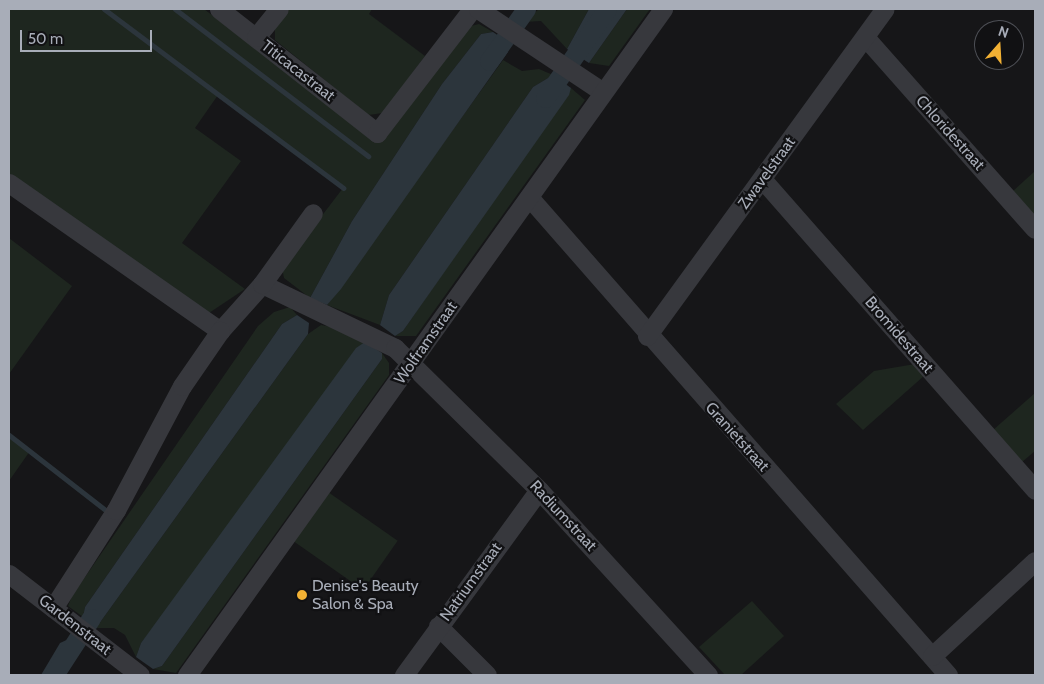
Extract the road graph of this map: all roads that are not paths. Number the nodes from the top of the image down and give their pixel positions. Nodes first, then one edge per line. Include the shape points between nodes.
1 (219, 9) edge
2 (279, 9) edge
3 (663, 9) edge
4 (885, 9) edge
5 (480, 11) edge
6 (865, 37) junction
7 (256, 38) junction
8 (603, 92) junction
9 (762, 179) junction
10 (9, 183) edge
11 (529, 197) junction
12 (313, 212) dead end
13 (1035, 229) edge
14 (262, 284) junction
15 (220, 332) junction
16 (647, 336) junction
17 (413, 361) junction
18 (539, 490) junction
19 (1035, 490) edge
20 (1035, 561) edge
21 (9, 574) edge
22 (60, 614) junction
23 (438, 626) junction
24 (932, 656) junction
25 (140, 675) edge
26 (187, 675) edge
27 (404, 675) edge
28 (487, 675) edge
29 (708, 675) edge
30 (948, 675) edge

1 - 7 street, Titicacastraat
2 - 7 street
3 - 8 street, Wolframstraat
4 - 6 street, Zwavelstraat
5 - 7 street, Titicacastraat via 377,133
5 - 8 street
6 - 9 street, Zwavelstraat
6 - 13 street, Chloridestraat
8 - 11 street, Wolframstraat
9 - 16 street, Zwavelstraat
9 - 19 street, Bromidestraat
10 - 15 street
11 - 16 street, Granietstraat
11 - 17 street, Wolframstraat
12 - 14 street
14 - 15 street
14 - 17 street, Radiumstraat via 365,331
15 - 22 street via 182,386
16 - 24 street, Granietstraat
17 - 18 street, Radiumstraat
17 - 26 street, Wolframstraat
18 - 23 street, Natriumstraat
18 - 29 street, Radiumstraat
20 - 24 street
21 - 22 street, Gardenstraat
22 - 25 street, Gardenstraat
23 - 27 street, Natriumstraat
23 - 28 street
24 - 30 street, Granietstraat

